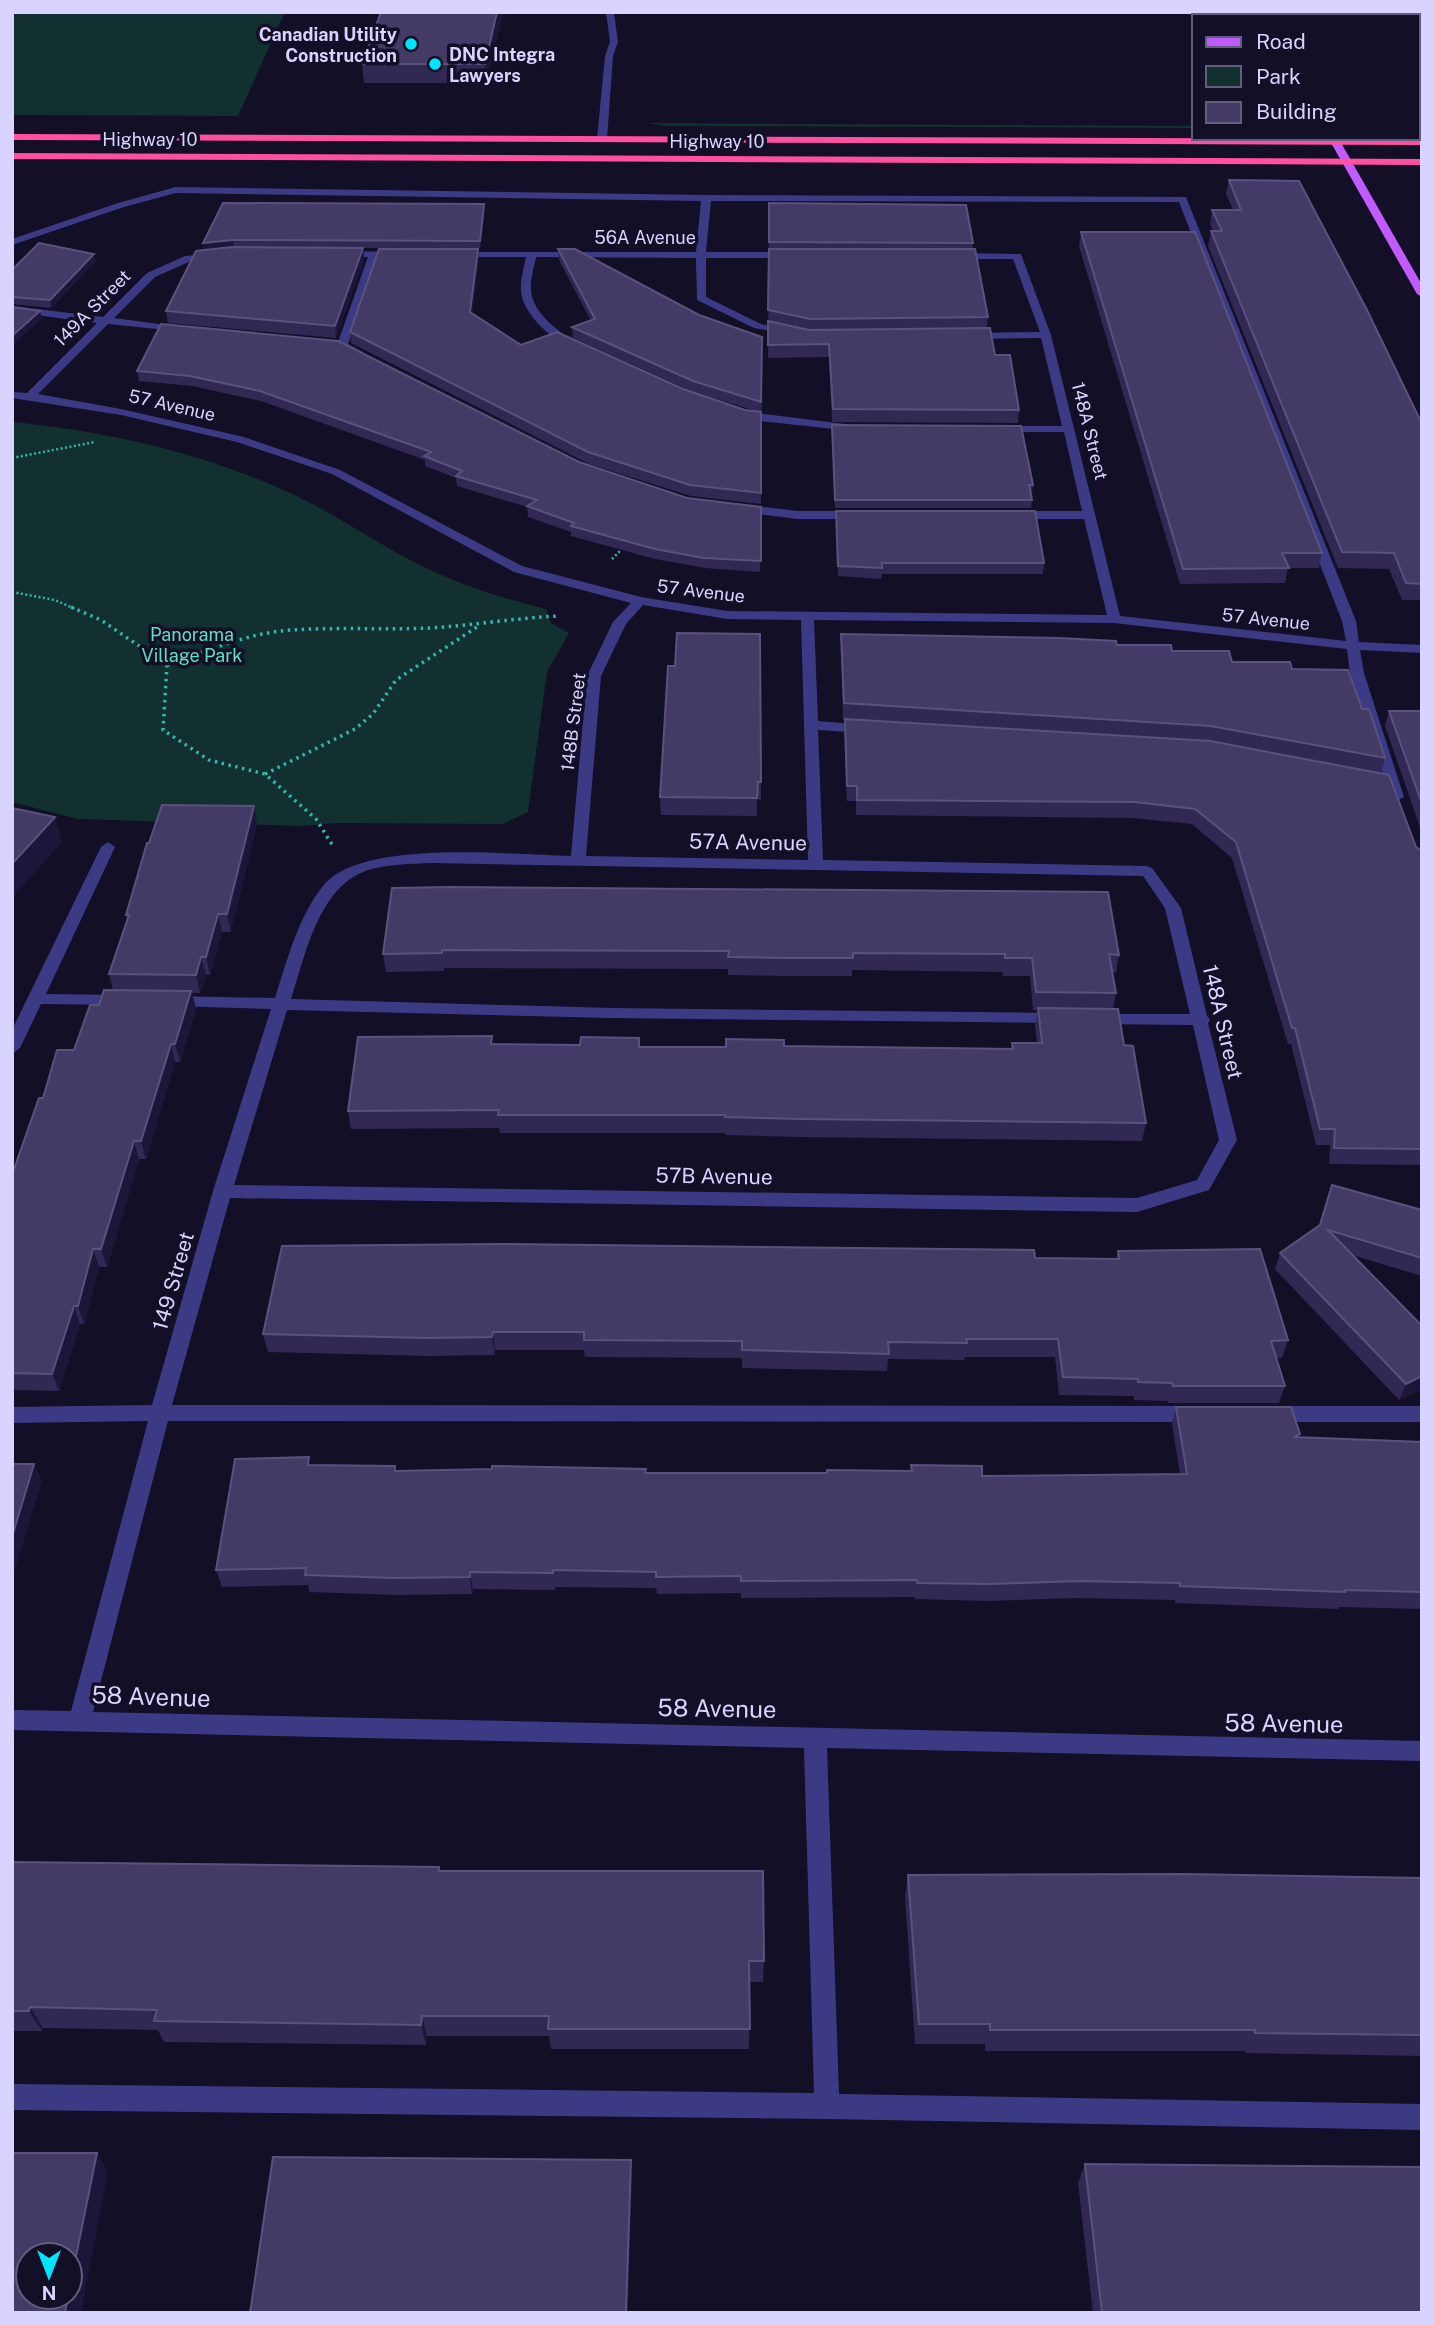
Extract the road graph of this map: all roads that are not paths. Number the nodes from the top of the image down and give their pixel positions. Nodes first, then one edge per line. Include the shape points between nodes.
1 (610, 12) edge
2 (12, 137) edge
3 (602, 139) junction
4 (1192, 140) edge
5 (1334, 140) edge
6 (1422, 142) edge
7 (12, 156) edge
8 (1347, 162) junction
9 (1422, 162) edge
10 (706, 198) junction
11 (12, 242) edge
12 (234, 253) edge
13 (323, 254) edge
14 (374, 254) junction
15 (414, 254) edge
16 (440, 254) edge
17 (531, 254) junction
18 (701, 255) junction
19 (797, 255) edge
20 (935, 256) edge
21 (1422, 294) edge
22 (12, 309) edge
23 (103, 321) junction
24 (190, 331) edge
25 (796, 334) edge
26 (1046, 335) junction
27 (956, 336) edge
28 (590, 352) edge
29 (366, 357) edge
30 (12, 395) edge
31 (30, 396) junction
32 (725, 409) edge
33 (870, 428) edge
34 (984, 429) edge
35 (1070, 429) junction
36 (729, 507) edge
37 (866, 515) edge
38 (1002, 515) edge
39 (1090, 515) junction
40 (639, 601) junction
41 (807, 616) junction
42 (1114, 619) junction
43 (1354, 646) junction
44 (1422, 649) edge
45 (811, 725) junction
46 (879, 729) edge
47 (1402, 811) edge
48 (108, 847) dead end
49 (578, 859) junction
50 (816, 864) junction
51 (1147, 871) joint
52 (349, 872) joint
53 (36, 999) junction
54 (281, 1002) junction
55 (1202, 1020) junction
56 (12, 1048) edge
57 (1203, 1185) joint
58 (222, 1191) junction
59 (158, 1413) junction
60 (1212, 1414) edge
61 (1254, 1414) edge
62 (1422, 1414) edge
63 (12, 1415) edge
64 (12, 1720) edge
65 (80, 1720) junction
66 (815, 1736) junction
67 (1422, 1751) edge
68 (12, 2097) edge
69 (827, 2106) junction
70 (1422, 2117) edge

1 - 3 street via 614,42
2 - 3 highway, Highway 10
3 - 4 highway, Highway 10
5 - 6 highway, Highway 10
5 - 8 main road
7 - 8 highway, Highway 10
8 - 9 highway, Highway 10
8 - 21 main road
10 - 11 street via 176,190
10 - 18 street
10 - 43 street via 1183,199 1349,621
12 - 23 street, 149A Street via 189,258 151,275
13 - 14 street
14 - 15 street
14 - 29 street via 336,344
16 - 17 street, 56A Avenue
17 - 18 street, 56A Avenue
17 - 28 street via 526,295 539,317 565,341
18 - 19 street, 56A Avenue
18 - 25 street via 701,298 758,326
20 - 26 street, 148A Street via 1017,256
22 - 23 street
23 - 24 street
23 - 31 street, 149A Street
26 - 27 street
26 - 35 street, 148A Street
30 - 31 street, 57 Avenue
31 - 40 street, 57 Avenue via 240,439 336,472 518,569
32 - 33 street via 750,417 832,428
34 - 35 street
35 - 39 street, 148A Street
36 - 37 street via 798,515
38 - 39 street
39 - 42 street, 148A Street
40 - 41 street, 57 Avenue via 727,615
40 - 49 street, 148B Street via 620,622 594,676
41 - 42 street, 57 Avenue
41 - 45 street
42 - 43 street, 57 Avenue
43 - 44 street, 57 Avenue
43 - 47 street via 1386,784
45 - 46 street
45 - 50 street
48 - 53 street
49 - 50 street, 57A Avenue
49 - 52 street, 57A Avenue via 432,858 397,860
50 - 51 street, 57A Avenue
51 - 55 street, 148A Street via 1174,908
52 - 54 street, 149 Street via 330,888 305,936
53 - 54 street
53 - 56 street
54 - 55 street via 611,1013
54 - 58 street, 149 Street
55 - 57 street, 148A Street via 1228,1140
57 - 58 street, 57B Avenue via 1137,1205
58 - 59 street, 149 Street
59 - 60 street
59 - 63 street
59 - 65 street, 149 Street
61 - 62 street
64 - 65 street, 58 Avenue
65 - 66 street, 58 Avenue
66 - 67 street, 58 Avenue
66 - 69 street
68 - 69 street
69 - 70 street

